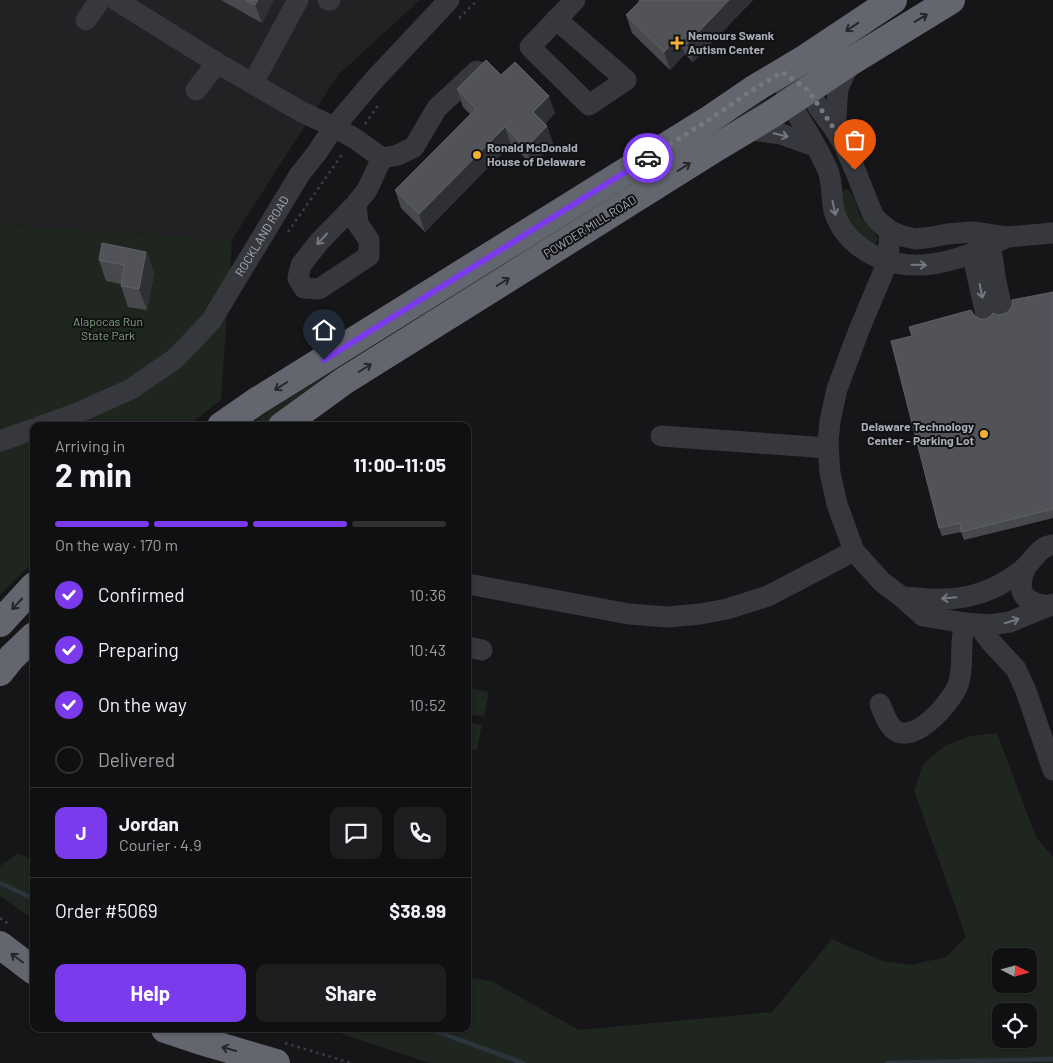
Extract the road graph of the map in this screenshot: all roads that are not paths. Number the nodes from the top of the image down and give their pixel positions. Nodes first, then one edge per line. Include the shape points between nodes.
1 (100, 0) edge
2 (116, 0) edge
3 (298, 0) edge
4 (449, 0) edge
5 (574, 0) edge
6 (893, 0) edge
7 (951, 0) edge
8 (556, 19) dead end
9 (86, 20) dead end
10 (850, 62) junction
11 (217, 63) junction
12 (479, 69) edge
13 (782, 72) junction
14 (253, 83) junction
15 (196, 90) dead end
16 (798, 96) junction
17 (334, 127) junction
18 (745, 129) junction
19 (835, 130) junction
20 (815, 146) junction
21 (382, 158) junction
22 (356, 204) dead end
23 (890, 231) junction
24 (1053, 234) edge
25 (989, 242) junction
26 (888, 261) junction
27 (994, 313) edge
28 (52, 422) edge
29 (227, 422) edge
30 (288, 422) edge
31 (30, 430) edge
32 (661, 436) dead end
33 (0, 441) edge
34 (828, 448) junction
35 (1053, 545) edge
36 (854, 550) junction
37 (1026, 567) junction
38 (471, 585) edge
39 (30, 590) edge
40 (902, 597) junction
41 (1051, 605) edge
42 (0, 623) edge
43 (972, 624) junction
44 (30, 640) edge
45 (0, 672) edge
46 (880, 704) dead end
47 (1053, 770) edge
48 (0, 945) edge
49 (30, 968) edge
50 (174, 1032) edge
51 (277, 1052) edge

1 - 9 street
2 - 11 street
3 - 14 street
4 - 17 street, ROCKLAND ROAD
5 - 8 street
6 -> 13 highway
10 -> 7 highway, POWDER MILL ROAD
10 - 16 highway, POWDER MILL ROAD
10 - 19 street via 838,88
11 - 14 street
11 - 15 street
12 - 21 street via 437,108 414,147
13 - 16 street
13 -> 29 highway
14 - 17 street
16 - 18 highway, POWDER MILL ROAD
16 - 19 street
16 - 20 street via 798,116
17 - 21 street
17 - 28 street, ROCKLAND ROAD via 300,174 211,321 176,358 131,388
18 -> 20 street via 781,134
30 -> 18 highway, POWDER MILL ROAD via 344,381
19 - 23 street via 873,216
20 -> 26 street via 828,168 835,214 842,227 849,238 870,254
21 - 22 street via 367,190
23 - 25 street via 916,239 973,232
23 - 26 street
24 - 25 street
26 -> 25 street via 924,266 950,261
25 - 27 street via 995,278
26 - 34 street via 837,389
31 - 33 street
32 - 34 street
34 - 36 street via 837,504
35 - 37 street via 1039,551
36 - 38 street via 768,596 727,609 668,617 629,614
36 - 40 street via 882,582
37 -> 40 street via 1000,584 969,596 946,599
37 - 41 street via 1020,587 1024,595 1038,604
39 -> 42 highway
40 - 43 street via 923,616
43 -> 41 street via 1010,622
43 - 46 street via 962,641 958,685 934,718 910,732 899,732 890,726
43 - 47 street via 1016,669
44 - 45 highway
49 -> 48 highway
51 -> 50 highway via 198,1040

